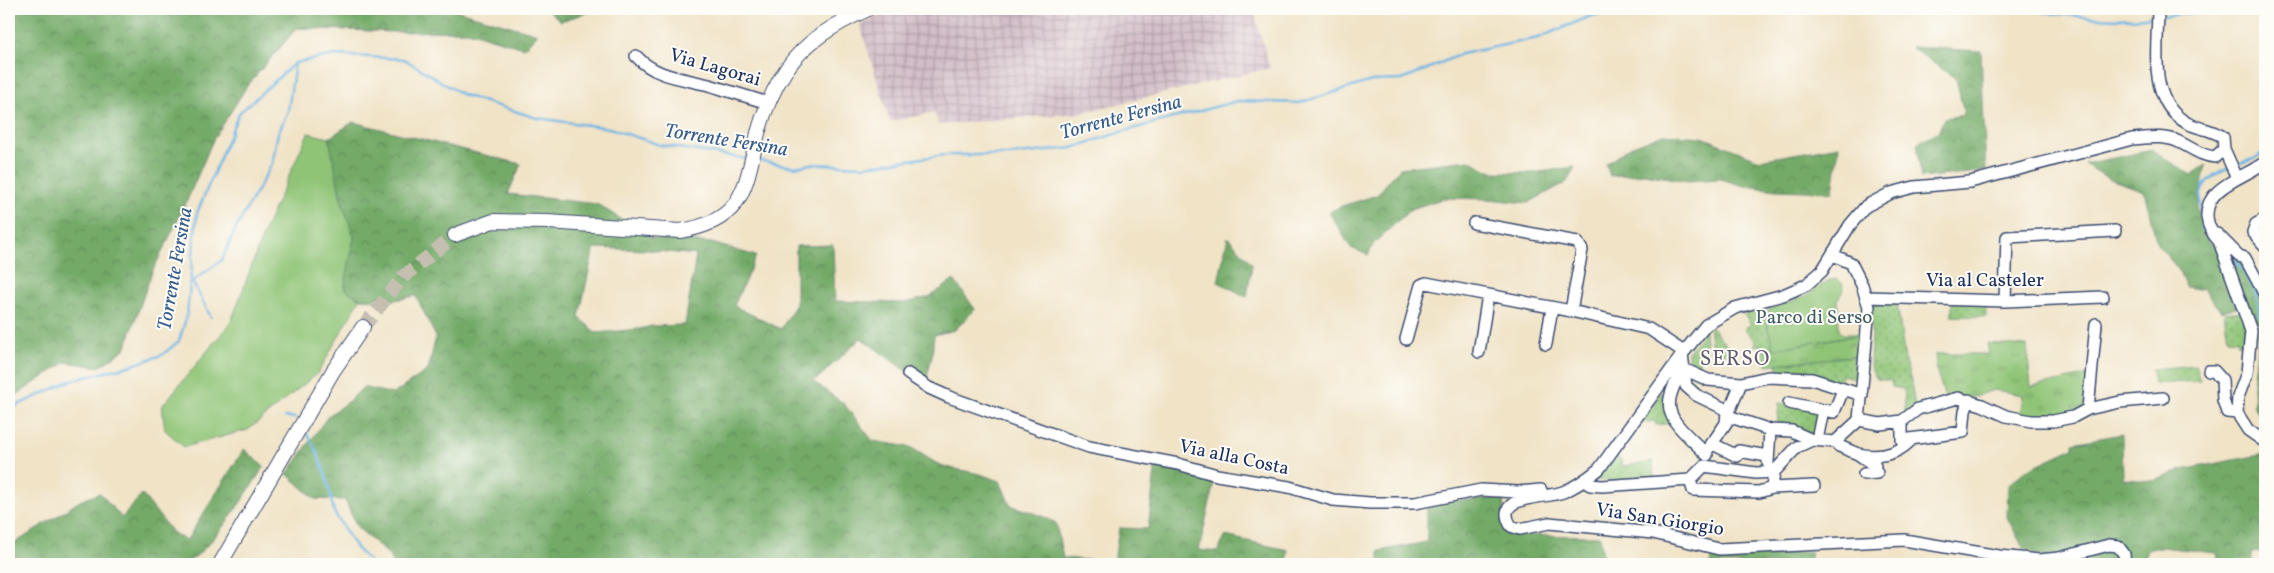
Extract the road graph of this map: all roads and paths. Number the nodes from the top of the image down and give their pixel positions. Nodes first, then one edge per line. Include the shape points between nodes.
1 (868, 9) edge
2 (2158, 9) edge
3 (636, 56) dead end
4 (768, 103) junction
5 (2227, 152) junction
6 (2265, 162) edge
7 (2237, 177) junction
8 (2265, 219) edge
9 (2207, 220) junction
10 (1474, 223) dead end
11 (2115, 231) dead end
12 (455, 235) tunnel mouth
13 (2265, 246) edge
14 (1833, 254) junction
15 (1488, 295) junction
16 (2265, 295) edge
17 (1866, 297) junction
18 (2102, 297) dead end
19 (2005, 301) junction
20 (1552, 308) junction
21 (1571, 311) junction
22 (2096, 324) dead end
23 (363, 327) tunnel mouth
24 (1406, 339) dead end
25 (1546, 344) dead end
26 (1479, 352) dead end
27 (1683, 353) junction
28 (1684, 369) junction
29 (2209, 371) dead end
30 (908, 374) dead end
31 (1741, 383) junction
32 (1842, 390) junction
33 (1862, 395) junction
34 (2163, 398) dead end
35 (1968, 400) junction
36 (1789, 403) dead end
37 (2088, 408) junction
38 (1823, 410) junction
39 (1727, 412) junction
40 (2237, 413) junction
41 (1861, 421) junction
42 (1902, 421) junction
43 (1770, 430) junction
44 (1912, 439) junction
45 (1814, 440) junction
46 (1835, 442) junction
47 (2265, 442) edge
48 (1711, 443) junction
49 (1858, 454) junction
50 (1766, 456) junction
51 (1706, 460) junction
52 (1771, 472) junction
53 (1864, 474) dead end
54 (1690, 480) junction
55 (1584, 481) junction
56 (1814, 486) dead end
57 (1772, 488) junction
58 (1563, 492) junction
59 (220, 564) edge
60 (2125, 564) edge

1 - 4 main road, Via Lagorai via 817,37 786,70
2 - 5 street via 2159,86 2163,100 2188,123 2223,137
3 - 4 street, Via Lagorai via 645,67 668,76
4 - 12 main road via 746,188 729,211 715,221 680,231 493,221
5 - 7 street
5 - 14 street, Via San Giorgio via 2205,157 2177,141 2154,137 2132,139 1970,182 1914,187 1891,193 1866,206
6 - 7 street via 2248,174
7 - 9 street via 2210,199
8 - 13 street via 2256,224 2254,232
9 - 16 street via 2216,233 2245,258
9 - 40 street via 2220,245 2251,331 2247,373 2238,397
10 - 21 street via 1577,242 1582,250
11 - 19 street via 2007,237
14 - 17 street via 1851,263
14 - 27 street, Via San Giorgio via 1822,271 1806,285 1735,308 1710,321
15 - 20 street
15 - 24 street via 1426,283 1421,285
15 - 26 street
17 - 19 street, Via al Casteler
17 - 33 street via 1869,306
18 - 19 street, Via al Casteler
20 - 21 street
20 - 25 street
21 - 27 street via 1649,329
22 - 37 street
23 - 59 main road via 333,371
27 - 28 street
27 - 55 street, Via San Giorgio via 1600,469
28 - 31 street via 1708,380
28 - 39 street via 1686,386
28 - 51 street via 1671,387 1668,402 1673,419
29 - 40 street via 2214,371 2222,380 2227,412
30 - 58 street, Via alla Costa via 949,397 1089,448 1289,487 1333,500 1370,504 1414,503 1481,490 1518,492 1560,487
31 - 32 street via 1768,378 1804,378
31 - 39 street
32 - 33 street
32 - 38 street via 1834,412
33 - 41 street
34 - 37 street
35 - 37 street via 2006,416 2030,421 2073,417
35 - 42 street via 1958,398 1918,409
35 - 44 street via 1963,432
36 - 38 street
38 - 45 street
39 - 43 street via 1731,417
39 - 48 street via 1726,422
40 - 47 street via 2248,430
41 - 42 street via 1880,424
41 - 46 street
42 - 44 street via 1902,440
43 - 45 street via 1792,431
43 - 50 street
44 - 49 street via 1898,451 1873,457
45 - 46 street
45 - 52 street via 1797,447
46 - 49 street
48 - 50 street via 1737,456 1739,450
48 - 51 street
49 - 53 street via 1876,470
50 - 52 street
51 - 52 street via 1756,473
51 - 54 street
52 - 57 street
54 - 55 street via 1602,486
54 - 57 street via 1693,490 1760,492
55 - 58 street, Via San Giorgio
56 - 57 street
58 - 60 street, Via San Giorgio via 1513,502 1507,509 1506,518 1511,526 1520,529 1549,523 1644,532 1719,549 1904,540 2039,560 2109,545 2118,546 2124,554

